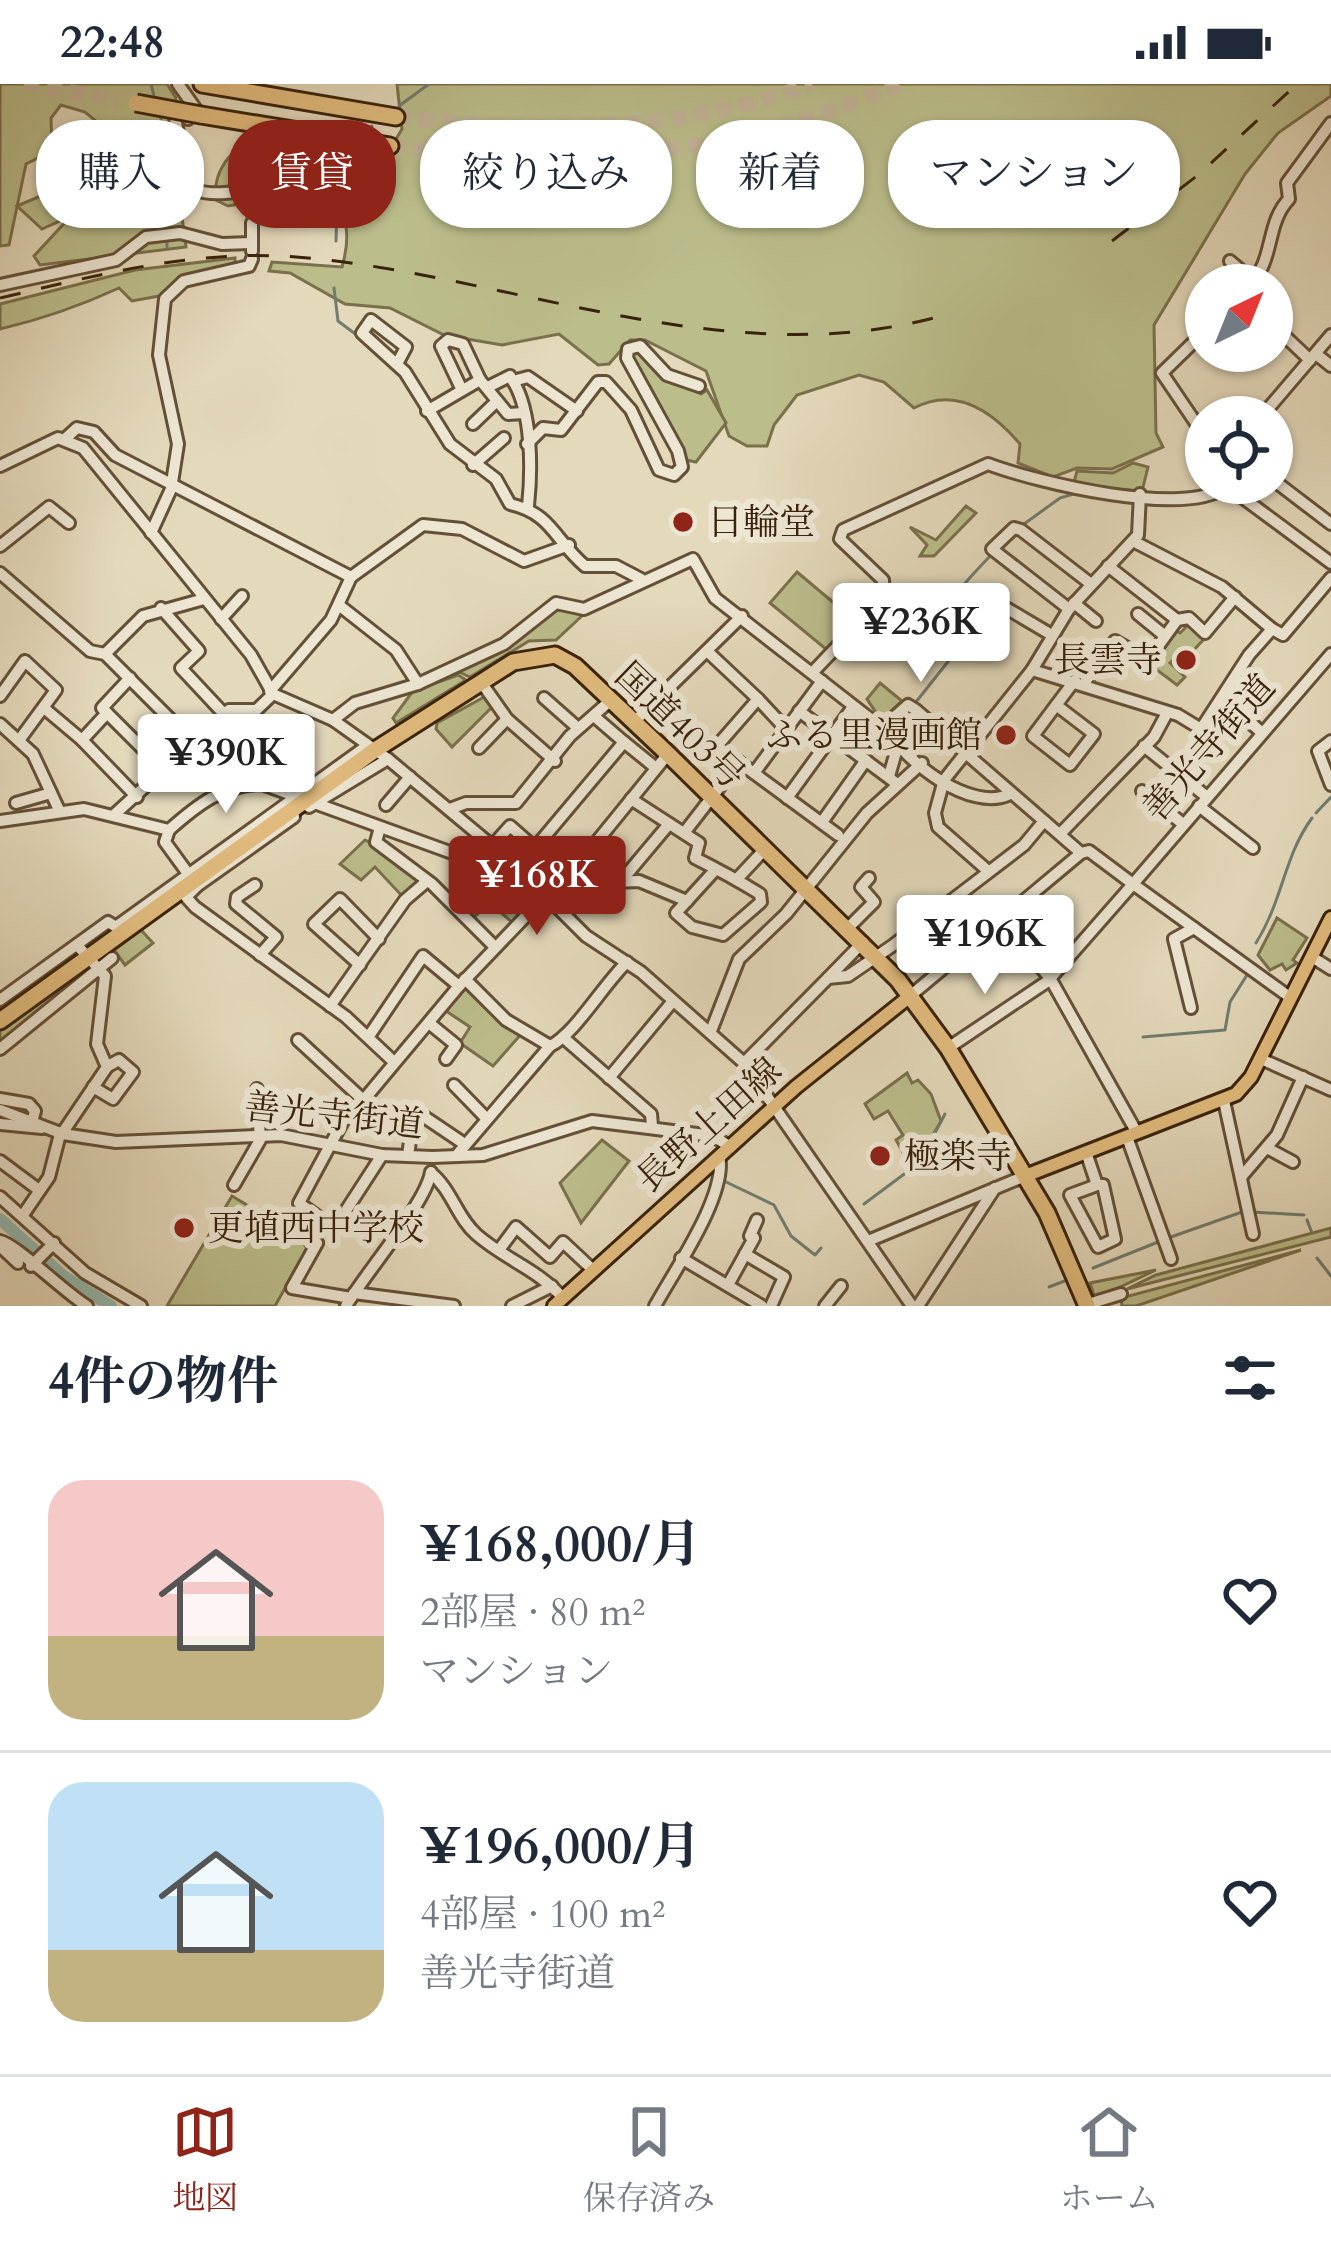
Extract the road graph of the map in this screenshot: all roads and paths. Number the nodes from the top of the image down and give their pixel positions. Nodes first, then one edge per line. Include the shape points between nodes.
1 (178, 84) edge
2 (202, 84) edge
3 (127, 101) tunnel mouth
4 (396, 117) tunnel mouth
5 (231, 120) edge
6 (1331, 124) edge
7 (252, 251) junction
8 (1230, 261) dead end
9 (1233, 264) edge
10 (1260, 264) edge
11 (0, 285) edge
12 (1331, 335) edge
13 (1293, 341) edge
14 (1185, 351) edge
15 (1313, 357) junction
16 (397, 364) junction
17 (1331, 366) edge
18 (484, 384) junction
19 (699, 386) dead end
20 (517, 387) junction
21 (461, 388) junction
22 (1279, 396) edge
23 (498, 403) junction
24 (1185, 407) edge
25 (427, 411) junction
26 (577, 411) junction
27 (524, 413) junction
28 (473, 424) dead end
29 (66, 438) junction
30 (504, 438) dead end
31 (527, 443) junction
32 (473, 465) junction
33 (0, 466) edge
34 (171, 484) junction
35 (1293, 495) edge
36 (1185, 497) edge
37 (1139, 499) junction
38 (1253, 504) edge
39 (528, 506) junction
40 (69, 523) dead end
41 (1331, 524) edge
42 (151, 532) junction
43 (1132, 541) junction
44 (569, 545) junction
45 (0, 546) edge
46 (1331, 563) edge
47 (1108, 566) junction
48 (0, 573) edge
49 (351, 578) junction
50 (1331, 578) edge
51 (641, 579) junction
52 (1091, 584) junction
53 (979, 592) dead end
54 (242, 596) dead end
55 (1235, 597) junction
56 (204, 599) junction
57 (340, 606) junction
58 (1072, 606) junction
59 (161, 608) junction
60 (1138, 614) dead end
61 (742, 616) junction
62 (221, 620) junction
63 (1177, 620) junction
64 (1096, 621) dead end
65 (1272, 629) junction
66 (1050, 634) junction
67 (1165, 636) junction
68 (708, 652) junction
69 (105, 654) junction
70 (1331, 654) edge
71 (1032, 670) junction
72 (817, 677) junction
73 (130, 679) junction
74 (1080, 681) junction
75 (481, 682) junction
76 (418, 685) junction
77 (272, 693) junction
78 (0, 696) edge
79 (544, 698) dead end
80 (1223, 698) junction
81 (758, 699) junction
82 (610, 700) junction
83 (1056, 705) junction
84 (44, 707) junction
85 (853, 707) junction
86 (255, 710) junction
87 (799, 710) junction
88 (1167, 712) junction
89 (106, 713) junction
90 (224, 714) junction
91 (595, 717) junction
92 (507, 719) junction
93 (333, 720) junction
94 (634, 722) junction
95 (0, 724) edge
96 (578, 728) junction
97 (785, 728) junction
98 (887, 728) junction
99 (1262, 733) junction
100 (833, 735) junction
101 (20, 739) junction
102 (82, 740) junction
103 (1331, 741) edge
104 (624, 742) junction
105 (194, 743) junction
106 (898, 745) junction
107 (1144, 746) junction
108 (479, 748) dead end
109 (376, 752) junction
110 (964, 753) junction
111 (668, 754) junction
112 (866, 760) junction
113 (554, 761) junction
114 (739, 762) junction
115 (922, 763) junction
116 (656, 768) junction
117 (165, 771) junction
118 (754, 773) junction
119 (410, 778) junction
120 (893, 780) junction
121 (944, 784) junction
122 (1331, 784) edge
123 (241, 786) junction
124 (1142, 791) dead end
125 (51, 793) junction
126 (1010, 794) junction
127 (709, 795) junction
128 (137, 797) junction
129 (788, 798) junction
130 (305, 799) junction
131 (631, 799) junction
132 (1203, 801) junction
133 (16, 802) dead end
134 (386, 805) dead end
135 (450, 809) junction
136 (59, 811) junction
137 (115, 814) junction
138 (0, 820) edge
139 (1044, 820) junction
140 (822, 822) junction
141 (669, 824) junction
142 (1184, 824) junction
143 (169, 830) junction
144 (379, 831) junction
145 (685, 833) junction
146 (1061, 833) junction
147 (838, 835) dead end
148 (493, 845) junction
149 (536, 848) junction
150 (766, 848) junction
151 (1253, 848) dead end
152 (1081, 853) junction
153 (514, 864) junction
154 (716, 869) junction
155 (987, 870) junction
156 (568, 877) junction
157 (868, 878) dead end
158 (736, 879) junction
159 (193, 880) junction
160 (622, 880) junction
161 (426, 882) junction
162 (1133, 884) junction
163 (255, 885) dead end
164 (538, 888) junction
165 (808, 888) junction
166 (687, 901) junction
167 (1331, 918) edge
168 (1001, 922) junction
169 (849, 927) junction
170 (1194, 928) junction
171 (380, 939) junction
172 (863, 942) junction
173 (495, 946) junction
174 (260, 955) junction
175 (877, 956) junction
176 (1312, 956) junction
177 (112, 958) dead end
178 (85, 959) junction
179 (627, 962) junction
180 (360, 965) junction
181 (1331, 969) edge
182 (1050, 978) junction
183 (828, 979) junction
184 (462, 983) junction
185 (910, 996) junction
186 (1291, 998) junction
187 (673, 1001) junction
188 (330, 1006) junction
189 (4, 1007) edge
190 (1191, 1008) dead end
191 (429, 1023) junction
192 (711, 1030) junction
193 (369, 1036) junction
194 (565, 1039) junction
195 (298, 1040) dead end
196 (550, 1046) junction
197 (947, 1048) junction
198 (0, 1049) edge
199 (446, 1059) dead end
200 (1261, 1059) junction
201 (394, 1061) junction
202 (744, 1063) junction
203 (108, 1066) junction
204 (1303, 1077) junction
205 (609, 1078) junction
206 (454, 1085) dead end
207 (93, 1087) junction
208 (257, 1089) dead end
209 (1331, 1090) edge
210 (361, 1098) junction
211 (0, 1099) edge
212 (1224, 1101) junction
213 (777, 1104) junction
214 (0, 1110) edge
215 (486, 1118) junction
216 (2, 1124) edge
217 (37, 1125) junction
218 (652, 1126) junction
219 (260, 1134) junction
220 (63, 1135) junction
221 (1132, 1135) junction
222 (0, 1138) edge
223 (329, 1142) junction
224 (464, 1143) junction
225 (1268, 1148) junction
226 (724, 1151) junction
227 (1086, 1152) junction
228 (382, 1154) junction
229 (408, 1156) junction
230 (456, 1156) junction
231 (433, 1157) junction
232 (0, 1161) edge
233 (1293, 1162) dead end
234 (431, 1173) junction
235 (1024, 1176) junction
236 (1242, 1176) junction
237 (234, 1185) dead end
238 (1097, 1185) junction
239 (995, 1187) junction
240 (39, 1190) junction
241 (0, 1197) edge
242 (347, 1209) dead end
243 (22, 1215) junction
244 (757, 1220) dead end
245 (1253, 1234) dead end
246 (868, 1241) junction
247 (55, 1243) junction
248 (0, 1244) edge
249 (499, 1250) junction
250 (746, 1254) junction
251 (681, 1258) junction
252 (1171, 1259) dead end
253 (25, 1264) junction
254 (593, 1270) junction
255 (552, 1286) junction
256 (728, 1286) junction
257 (841, 1286) dead end
258 (1121, 1294) dead end
259 (350, 1299) edge
260 (558, 1302) edge
261 (1085, 1304) edge
262 (87, 1306) edge
263 (141, 1306) edge
264 (454, 1306) edge
265 (512, 1306) edge
266 (655, 1306) edge
267 (767, 1306) edge
268 (826, 1306) edge
269 (915, 1306) edge

1 - 7 street via 195,108 188,119 182,112 175,118 196,193 210,198 278,182 313,184 310,196 257,215
2 - 4 highway
3 - 5 highway, bridge
6 - 10 street via 1287,183 1288,200 1274,215
7 - 11 street via 166,234 139,239 116,260
7 - 34 street via 249,266 177,284 165,299 159,355 178,430
8 - 9 street
12 - 15 street
13 - 15 street
14 - 24 street via 1162,373
15 - 17 street
15 - 22 street
16 - 16 street via 362,333 371,320 406,347
16 - 25 street
18 - 20 street via 510,376
18 - 21 street
18 - 21 street via 463,344 448,340 441,346
18 - 23 street
19 - 26 street via 667,375 640,346 628,349 682,461 668,476 609,383 598,382
20 - 23 street
20 - 26 street via 528,377
20 - 27 street
21 - 25 street
23 - 27 street via 508,415
23 - 28 street
25 - 32 street
26 - 31 street via 561,430 543,428
27 - 31 street
29 - 33 street
29 - 34 street via 77,428 94,432 115,454
29 - 42 street
30 - 32 street
31 - 39 street
32 - 39 street via 496,479 510,504
34 - 42 street
34 - 49 street
35 - 41 street
36 - 37 street
37 - 43 street via 1141,530
37 - 72 street via 1060,488 988,464 843,530 843,544 883,580 884,597
38 - 46 street
39 - 44 street
40 - 45 street via 49,507
42 - 56 street
43 - 47 street
43 - 55 street
44 - 49 street via 524,561 462,530 423,525
44 - 51 street via 585,566 616,566
47 - 52 street
47 - 63 street
48 - 69 street via 90,651
49 - 57 street
50 - 65 street via 1283,635
51 - 61 street via 693,559 716,598
51 - 76 street via 584,609 556,603 503,644
52 - 58 street
52 - 58 street via 1019,529 994,551
53 - 66 street
54 - 62 street
55 - 63 street via 1205,633 1189,618
55 - 65 street
56 - 59 street
56 - 62 street
57 - 76 street via 396,650
57 - 77 street
58 - 64 street
58 - 66 street
59 - 69 street
59 - 90 street via 199,651 181,668
60 - 67 street
61 - 68 street
61 - 72 street
62 - 77 street
63 - 67 street
65 - 80 street
66 - 71 street
67 - 74 street via 1148,659 1115,640
68 - 81 street
68 - 94 street
69 - 73 street
70 - 99 street, 善光寺街道
71 - 74 street
71 - 110 street
72 - 85 street
72 - 87 street
73 - 89 street via 102,708
73 - 105 street
74 - 83 street
74 - 88 street
75 - 82 highway, 国道403号 via 530,656 555,655
75 - 92 street
75 - 109 highway, 国道403号
76 - 93 street via 355,703
77 - 86 street
77 - 93 street
78 - 84 street via 25,661 56,690
79 - 96 street
80 - 88 street via 1202,729
80 - 99 street
81 - 97 street
81 - 114 street via 717,746
82 - 91 street
82 - 94 highway, 国道403号
83 - 83 street via 1033,736 1070,765 1094,734
84 - 101 street
84 - 102 street
85 - 98 street
85 - 100 street
86 - 90 street
86 - 123 street via 209,756
87 - 97 street
87 - 100 street
88 - 107 street
89 - 102 street
89 - 117 street
90 - 105 street
91 - 96 street
91 - 104 street
92 - 108 street
92 - 113 street
93 - 109 street
94 - 111 highway, 国道403号
95 - 101 street
96 - 113 street
97 - 118 street
98 - 106 street
98 - 110 street via 910,706
99 - 132 street, 善光寺街道
100 - 112 street
100 - 129 street
101 - 125 street
102 - 128 street
103 - 122 street via 1318,751
104 - 116 street
104 - 149 street
105 - 117 street
106 - 115 street
106 - 120 street
107 - 132 street
107 - 146 street
109 - 119 street
109 - 130 highway, 国道403号
109 - 130 street via 338,757
110 - 121 street
110 - 126 street
111 - 116 street
111 - 127 highway, 国道403号
112 - 120 street
112 - 140 street
113 - 135 street via 513,805
114 - 118 street
114 - 127 street
115 - 120 street
115 - 121 street
116 - 131 street
117 - 128 street
118 - 129 street
119 - 134 street
119 - 135 street
120 - 165 street
121 - 126 street via 964,795
121 - 155 street via 938,827
123 - 130 street
123 - 143 street via 195,805
124 - 142 street
125 - 133 street
125 - 136 street
126 - 139 street
127 - 145 street
127 - 150 highway, 国道403号
128 - 137 street
129 - 140 street
130 - 144 street
130 - 159 highway, 国道403号
131 - 141 street
131 - 156 street
132 - 142 street, 善光寺街道
132 - 151 street
135 - 148 street
136 - 137 street
136 - 138 street
137 - 143 street
139 - 146 street
139 - 155 street
140 - 147 street
141 - 145 street
141 - 160 street
142 - 162 street, 善光寺街道
143 - 159 street via 165,842
144 - 153 street via 502,871
144 - 161 street via 376,842
145 - 154 street via 699,843 695,858
146 - 152 street
148 - 149 street via 510,826
148 - 153 street
149 - 156 street
150 - 158 street
150 - 165 highway, 国道403号
152 - 162 street
152 - 168 street
153 - 164 street
154 - 158 street
154 - 166 street
155 - 175 street
156 - 164 street
157 - 169 street via 861,887 874,902
158 - 166 street via 760,902 723,935 676,913
159 - 174 street via 186,897
159 - 178 highway, 国道403号
160 - 164 street
160 - 166 street
161 - 171 street
161 - 173 street
162 - 170 street
162 - 182 street, 善光寺街道
163 - 174 street via 236,904 276,937
164 - 173 street
164 - 179 street via 586,936
165 - 169 highway, 国道403号
165 - 192 street via 739,959
167 - 176 main road
168 - 182 street
168 - 185 street
169 - 172 highway, 国道403号
170 - 186 street
170 - 190 street via 1174,939
171 - 180 street
171 - 180 street via 340,899 314,924
172 - 175 highway, 国道403号
172 - 183 street
173 - 184 street
174 - 188 street
175 - 183 street
175 - 185 highway, 国道403号
176 - 181 street
176 - 186 main road
177 - 178 street
178 - 189 highway, 国道403号
178 - 189 street
178 - 198 street
178 - 203 street via 105,976 97,1044
179 - 187 street
179 - 194 street
180 - 188 street
182 - 197 street, 善光寺街道
182 - 221 street
183 - 202 street
184 - 191 street
184 - 193 street via 423,956
184 - 196 street
185 - 197 highway, 国道403号
185 - 213 main road, 長野上田線
186 - 200 main road
187 - 192 street
187 - 205 street
188 - 193 street
191 - 199 street via 456,1045
191 - 201 street
192 - 202 street
193 - 201 street
194 - 196 street
194 - 205 street
195 - 210 street
196 - 215 street
197 - 235 highway, 国道403号
200 - 204 street
200 - 212 main road
201 - 210 street
202 - 213 street
203 - 207 street
203 - 207 street via 118,1060 133,1072 113,1099
204 - 209 street
204 - 225 street
205 - 218 street via 652,1114
206 - 215 street
207 - 220 street
208 - 219 street
210 - 223 street
211 - 217 street via 29,1104
212 - 221 main road
212 - 236 street
213 - 226 main road, 長野上田線
213 - 246 street
214 - 217 street, 善光寺街道
215 - 224 street
216 - 217 street
216 - 222 street
217 - 220 street, 善光寺街道
218 - 226 street, 善光寺街道 via 716,1136
218 - 230 street, 善光寺街道 via 592,1121
219 - 220 street, 善光寺街道 via 116,1142
219 - 223 street, 善光寺街道
219 - 237 street
220 - 240 street
221 - 227 main road
221 - 252 street
223 - 228 street, 善光寺街道
223 - 259 street via 299,1203 316,1216 306,1232 317,1243 292,1288
224 - 229 street via 409,1106
224 - 230 street
225 - 233 street
225 - 236 street
226 - 251 street via 706,1215
226 - 254 main road, 長野上田線
227 - 235 main road
227 - 238 street
228 - 229 street, 善光寺街道
228 - 242 street
229 - 231 street, 善光寺街道
230 - 231 street, 善光寺街道
231 - 234 street
232 - 240 street
234 - 249 street via 471,1229
234 - 259 street via 422,1199
235 - 239 street
235 - 261 highway, 国道403号
236 - 245 street
238 - 238 street via 1070,1195 1098,1247 1115,1239
239 - 246 street
239 - 269 street
240 - 243 street
241 - 243 street
243 - 247 street
244 - 250 street
246 - 269 street
247 - 253 street
247 - 263 street via 85,1273
248 - 253 street
249 - 254 street via 516,1227 550,1256 563,1242
249 - 255 street
250 - 256 street
250 - 267 street via 784,1277
251 - 256 street
251 - 266 street
253 - 262 street
254 - 260 main road, 長野上田線
255 - 260 street
255 - 265 street
256 - 267 street
257 - 268 street
258 - 261 street
259 - 264 street

